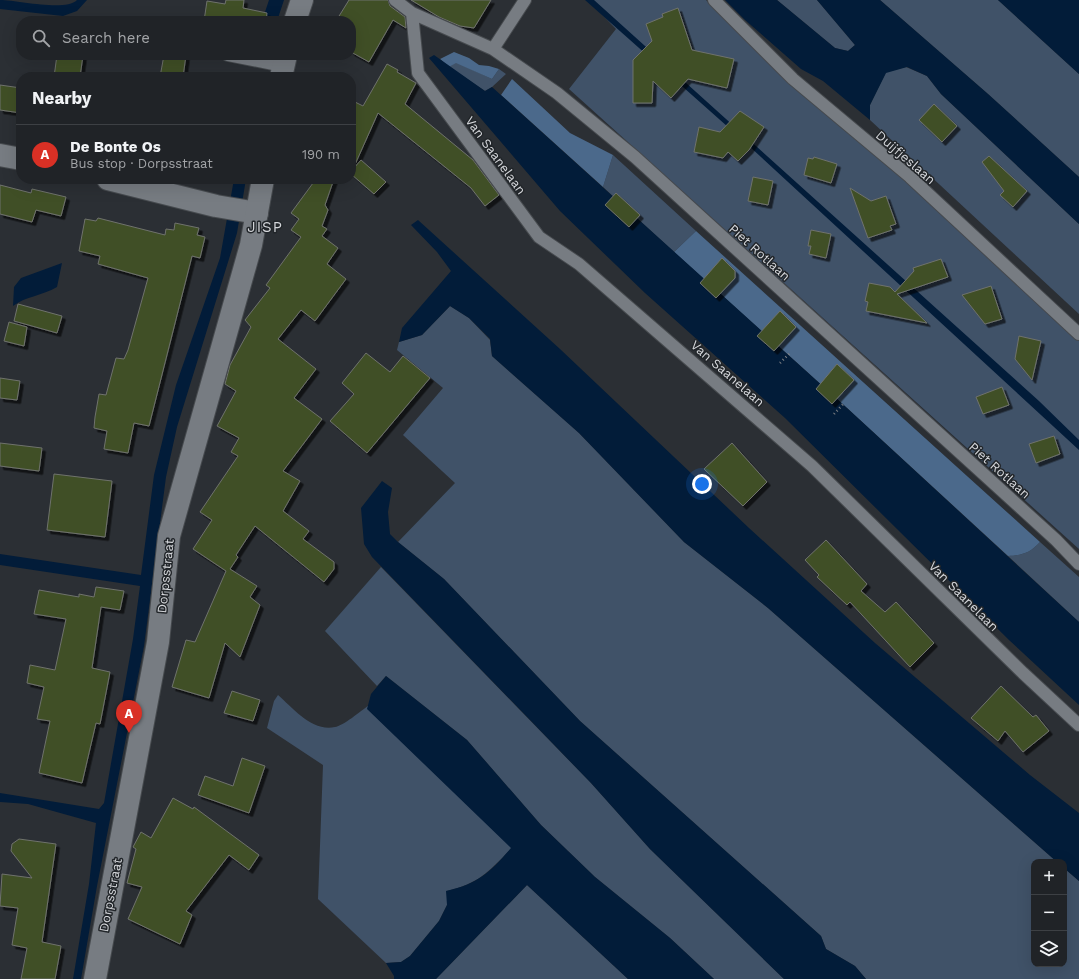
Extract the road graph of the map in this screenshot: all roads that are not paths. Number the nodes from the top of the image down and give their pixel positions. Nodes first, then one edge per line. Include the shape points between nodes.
1 (302, 0) edge
2 (394, 0) edge
3 (525, 0) edge
4 (714, 0) edge
5 (412, 13) junction
6 (297, 16) edge
7 (494, 49) junction
8 (253, 60) edge
9 (280, 65) edge
10 (0, 155) edge
11 (16, 158) edge
12 (128, 184) edge
13 (261, 184) edge
14 (250, 213) junction
15 (1079, 334) edge
16 (1079, 564) edge
17 (1079, 725) edge
18 (95, 979) edge

1 - 6 street
2 - 5 lane, Piet Rotlaan
3 - 7 lane
4 - 15 lane, Duijfjeslaan via 793,79 910,178
5 - 7 lane, Piet Rotlaan
5 - 17 lane, Van Saanelaan via 418,72 540,237 585,269 812,466 1022,673
7 - 16 lane, Piet Rotlaan via 557,93 635,158 1056,540
8 - 9 lane
10 - 11 street
12 - 14 street
13 - 14 street, Dorpsstraat
14 - 18 street, Dorpsstraat via 251,245 169,536 158,642

